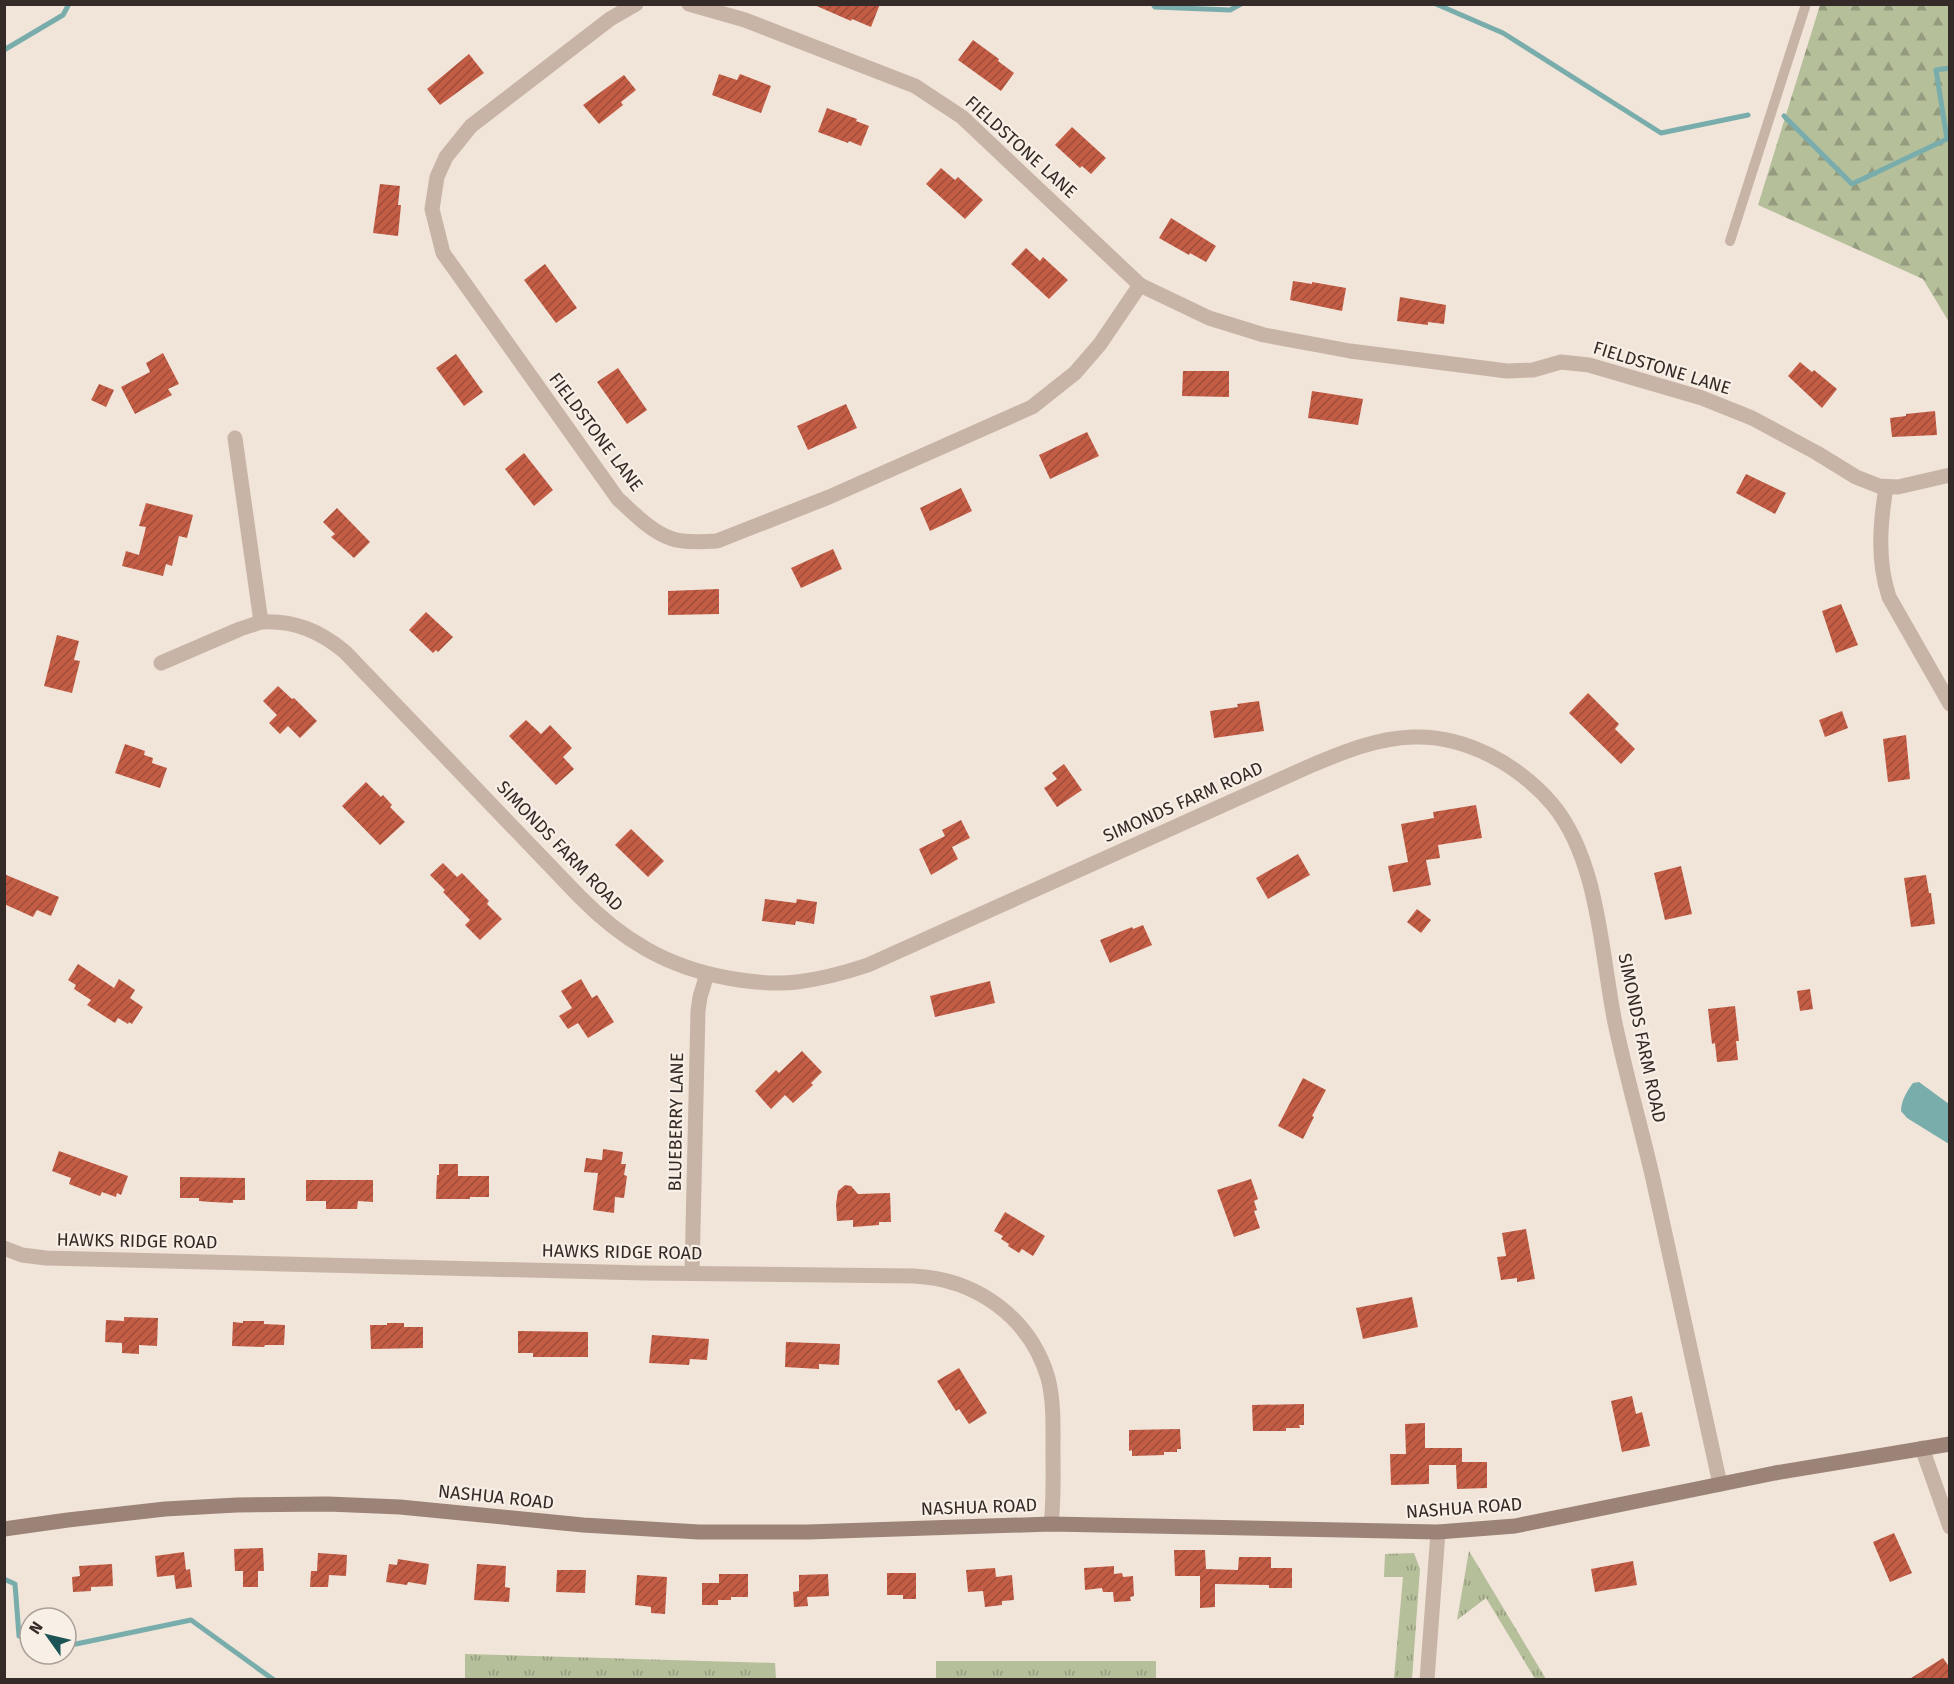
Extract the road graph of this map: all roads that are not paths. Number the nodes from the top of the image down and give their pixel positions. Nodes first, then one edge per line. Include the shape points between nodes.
1 (636, 4) edge
2 (689, 4) edge
3 (1806, 4) edge
4 (1730, 241) dead end
5 (1140, 285) junction
6 (235, 438) dead end
7 (1950, 475) edge
8 (1886, 487) junction
9 (261, 622) junction
10 (161, 663) dead end
11 (1950, 704) edge
12 (707, 974) junction
13 (4, 1248) edge
14 (692, 1272) junction
15 (1950, 1444) edge
16 (1922, 1449) junction
17 (1720, 1484) junction
18 (1051, 1524) junction
19 (1950, 1527) edge
20 (4, 1529) edge
21 (1438, 1532) junction
22 (1427, 1680) edge

1 - 5 street, FIELDSTONE LANE via 610,19 471,126 446,157 437,177 432,209 443,254 618,499 671,539 717,541 1032,407 1076,373
2 - 5 street, FIELDSTONE LANE via 745,20 915,86 962,117
3 - 4 lane
5 - 8 street, FIELDSTONE LANE via 1209,318 1274,337 1350,351 1507,371 1533,370 1561,362 1589,364 1702,398 1752,418 1856,477
6 - 9 street
7 - 8 street, FIELDSTONE LANE
8 - 11 street via 1880,550 1889,597
9 - 10 street
9 - 12 street, SIMONDS FARM ROAD via 297,625 334,642 604,921 653,954
12 - 14 street, BLUEBERRY LANE via 698,1011
12 - 17 street, SIMONDS FARM ROAD via 760,983 796,982 868,965 1360,746 1427,737 1489,754 1530,782 1554,807 1572,836 1587,875 1616,1024
13 - 14 street, HAWKS RIDGE ROAD via 46,1258
14 - 18 street, HAWKS RIDGE ROAD via 928,1277 968,1287 992,1300 1030,1340 1047,1377 1053,1404
15 - 16 main road, NASHUA ROAD
16 - 17 main road, NASHUA ROAD
16 - 19 street
17 - 21 main road, NASHUA ROAD via 1515,1526
18 - 20 main road, NASHUA ROAD via 699,1532 400,1508 290,1504 165,1509
18 - 21 main road, NASHUA ROAD
21 - 22 street

